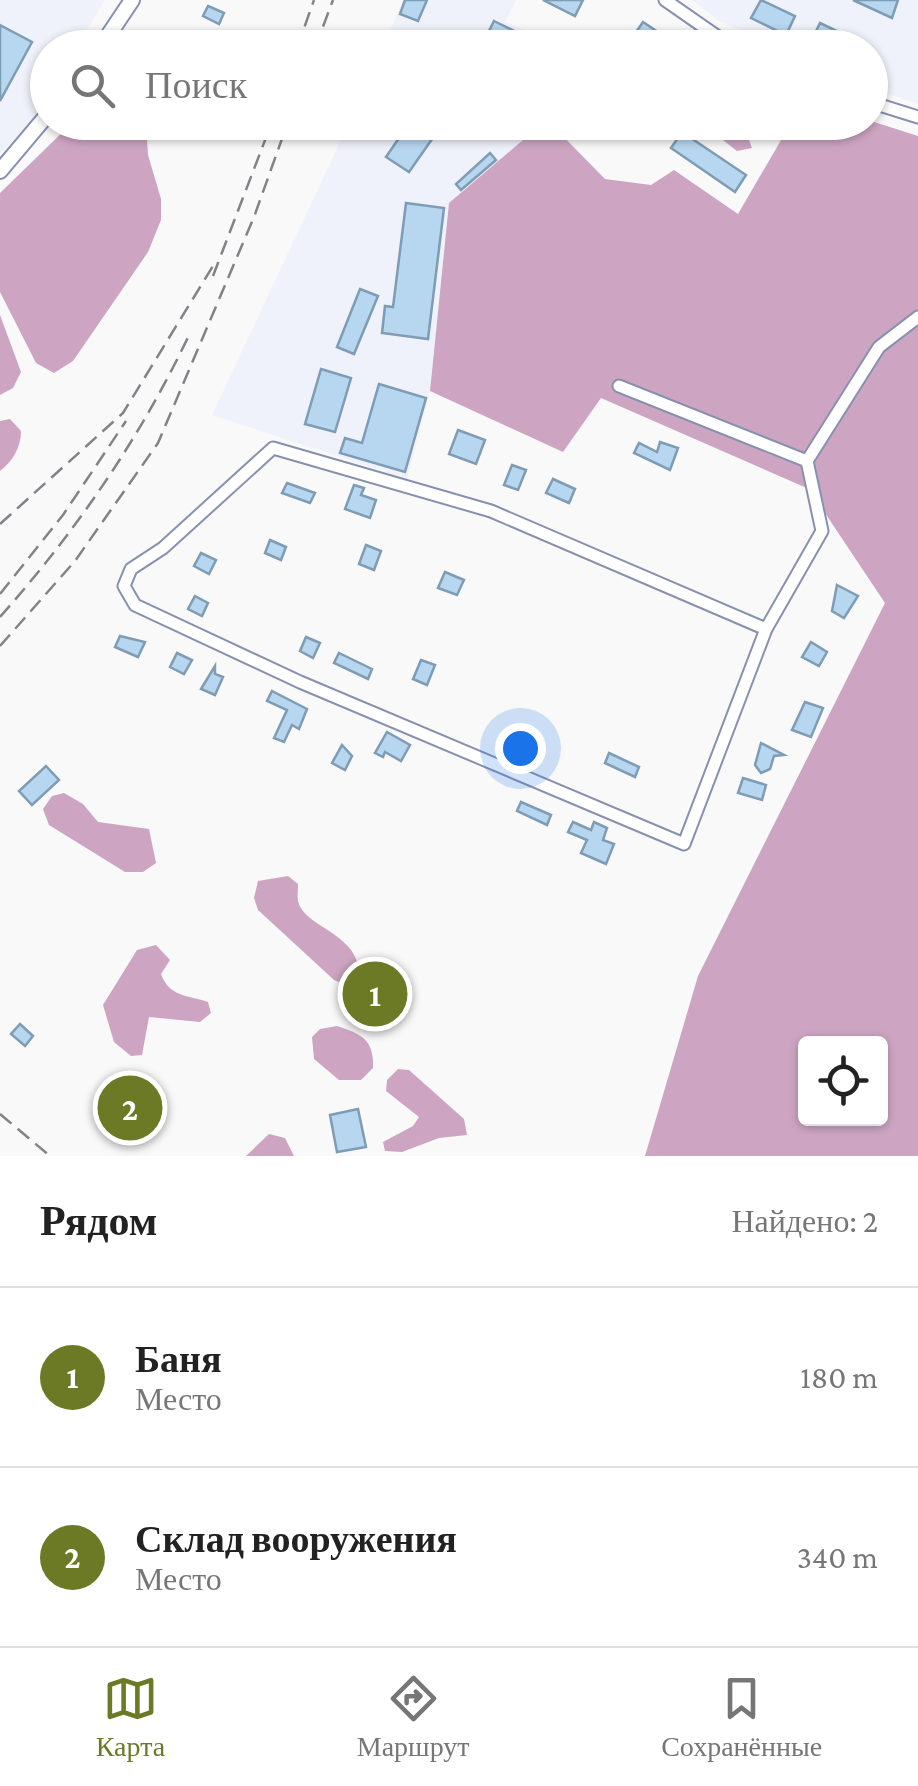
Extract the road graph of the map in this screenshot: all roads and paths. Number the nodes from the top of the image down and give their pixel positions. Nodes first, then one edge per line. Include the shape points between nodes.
1 (132, 0) edge
2 (666, 0) edge
3 (112, 30) edge
4 (708, 30) edge
5 (888, 108) edge
6 (918, 117) edge
7 (30, 135) edge
8 (0, 171) edge
9 (918, 318) edge
10 (619, 386) dead end
11 (806, 461) junction
12 (766, 629) junction

1 - 3 street
2 - 4 street
5 - 6 street
7 - 8 street
9 - 11 street via 879,347
10 - 11 street
11 - 12 street via 822,531
12 - 12 street via 684,844 283,674 135,605 124,586 131,569 273,448 490,511

